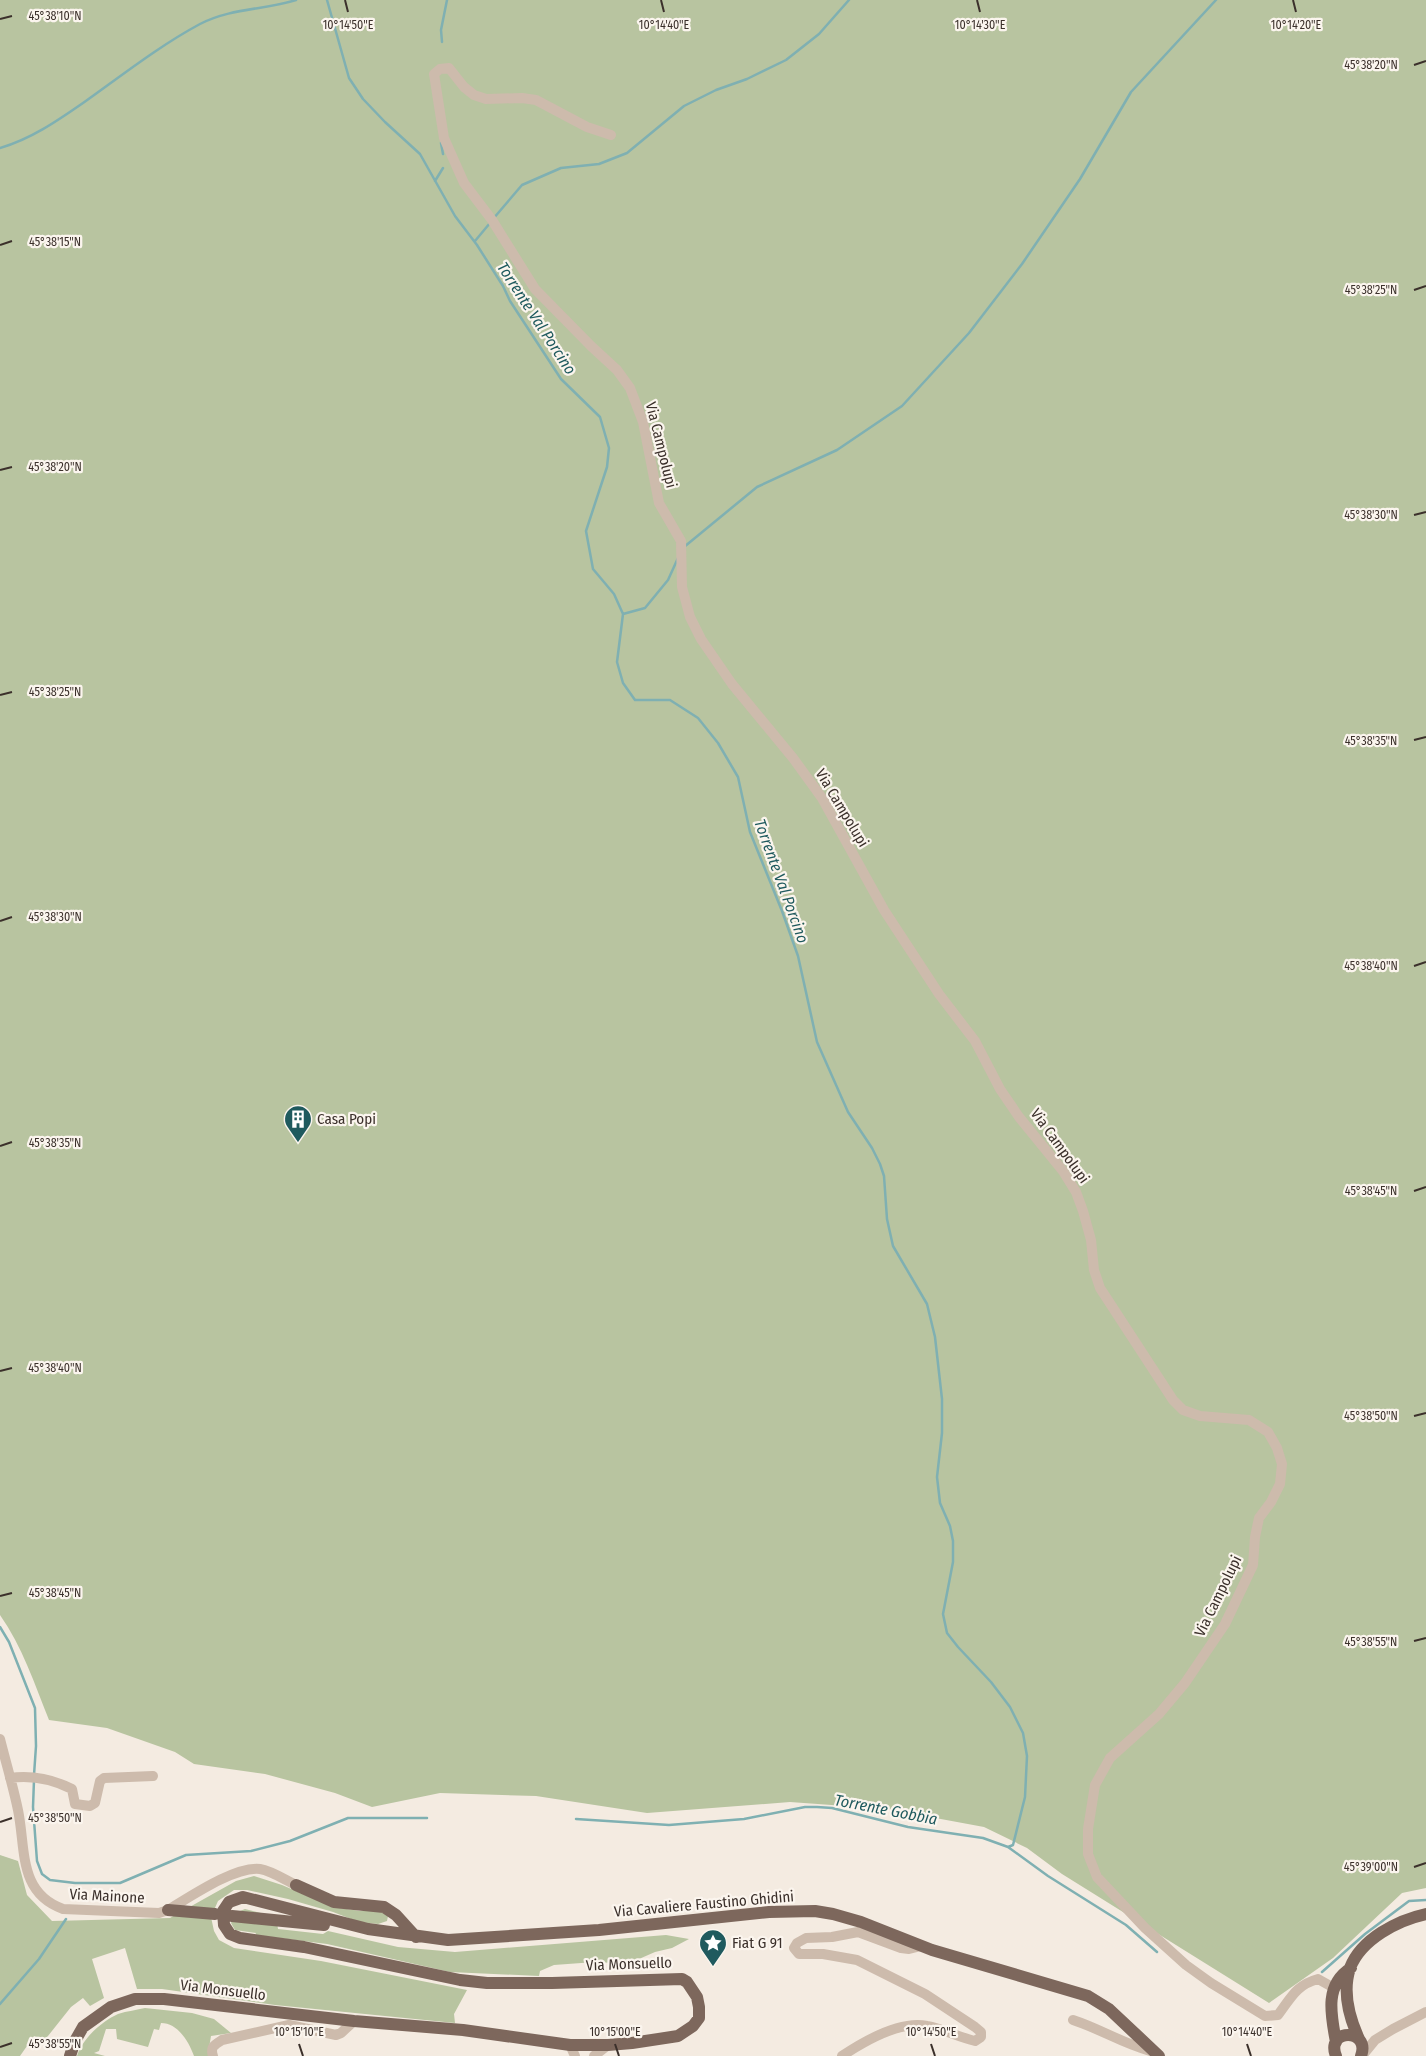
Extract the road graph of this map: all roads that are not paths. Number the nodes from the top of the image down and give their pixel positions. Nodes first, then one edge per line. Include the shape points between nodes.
1 (611, 134) dead end
2 (0, 1739) edge
3 (153, 1776) dead end
4 (10, 1778) junction
5 (296, 1885) joint
6 (168, 1910) junction
7 (215, 1914) dead end
8 (1426, 1914) edge
9 (396, 1915) junction
10 (232, 1916) dead end
11 (371, 1930) junction
12 (393, 1933) junction
13 (416, 1936) junction
14 (921, 1946) junction
15 (1350, 1968) junction
16 (1334, 1988) junction
17 (1348, 2012) junction
18 (1426, 2012) edge
19 (1073, 2020) dead end
20 (354, 2021) junction
21 (1359, 2039) junction
22 (1375, 2040) junction
23 (1336, 2042) junction
24 (608, 2045) junction
25 (572, 2050) edge
26 (1156, 2054) edge
27 (70, 2056) edge
28 (213, 2056) edge
29 (594, 2056) edge
30 (842, 2056) edge
31 (1336, 2056) edge
32 (1361, 2056) edge

1 - 16 street, Via Campolupi via 587,127 536,100 486,99 474,95 464,88 449,68 434,74 444,138 464,183 488,213 535,289 617,370 630,388 643,422 659,503 681,541 682,587 701,639 732,684 822,798 884,910 939,994 975,1041 1000,1088 1068,1178 1083,1211 1097,1279 1114,1311 1174,1400 1183,1410 1200,1416 1250,1420 1268,1432 1277,1448 1282,1464 1280,1484 1259,1518 1253,1565 1225,1624 1185,1683 1158,1714 1110,1758 1095,1785 1088,1829 1088,1854 1096,1876 1165,1947 1211,1983 1265,2016 1278,2015 1305,1982 1318,1979
2 - 4 street, Via Mainone
3 - 4 street via 104,1778 100,1781 95,1804 90,1806 75,1804 72,1789 40,1778
4 - 6 street, Via Mainone via 27,1874 46,1901 63,1909 150,1913
5 - 6 street, Via Mainone via 265,1870 247,1869
5 - 9 main road via 334,1902 380,1905
6 - 7 main road
8 - 15 main road via 1399,1923 1380,1934 1362,1950
9 - 12 main road
9 - 13 main road
10 - 11 main road
11 - 12 main road, Via Monsuello
11 - 24 main road, Via Monsuello via 244,1897 229,1902 223,1911 224,1925 230,1934 240,1938 304,1947 460,1980 552,1983 669,1978 682,1979 692,1988 698,2002 699,2018 686,2032 668,2038
12 - 13 main road, Via Cavaliere Faustino Ghidini
13 - 14 main road, Via Cavaliere Faustino Ghidini via 448,1940 489,1938 769,1912 815,1911 861,1922
14 - 26 main road, Via Cavaliere Faustino Ghidini via 1088,1996 1109,2009
14 - 30 street via 901,1948 858,1932 806,1938 797,1943 794,1948 799,1954 823,1954 866,1964 924,1994 981,2032 975,2041 919,2025 909,2026 875,2036
15 - 16 main road
15 - 17 main road
16 - 17 main road
16 - 23 main road via 1331,2016
17 - 21 main road
18 - 22 street
19 - 26 street
20 - 25 main road, Via Monsuello via 463,2030
20 - 27 main road, Via Monsuello via 164,1999 135,1999 111,2007 83,2027
20 - 28 street via 336,2035 289,2025 222,2040 213,2045
21 - 22 street
21 - 23 main road via 1344,2035
21 - 32 main road via 1363,2047
22 - 32 street
23 - 31 main road
24 - 25 main road, Via Monsuello
24 - 29 street

